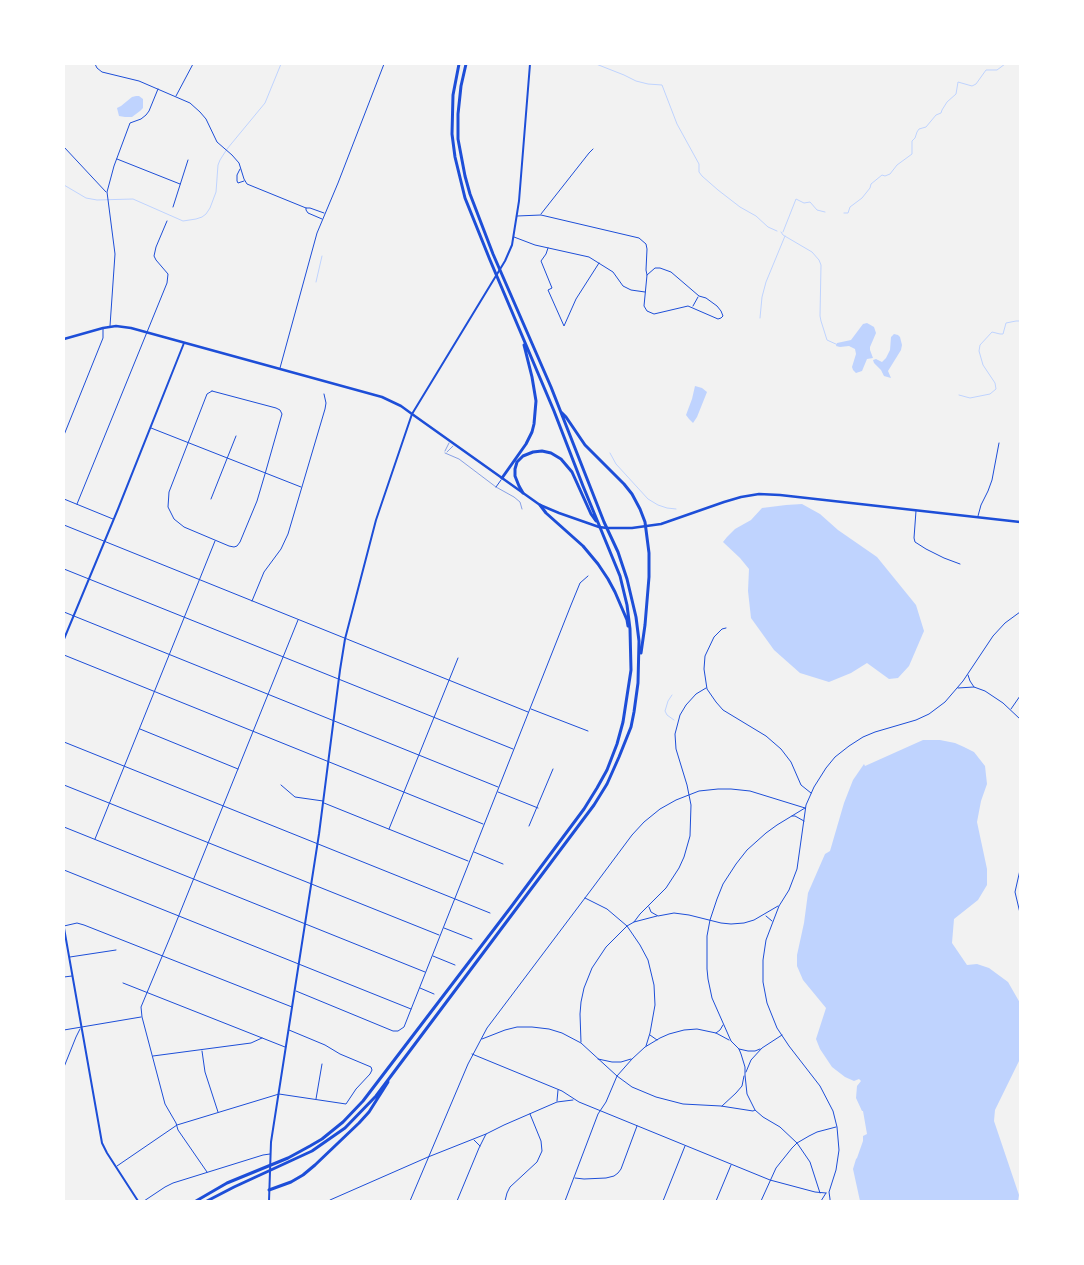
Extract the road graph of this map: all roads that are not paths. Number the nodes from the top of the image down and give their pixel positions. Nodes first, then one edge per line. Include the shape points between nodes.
1 (95, 64) edge
2 (193, 64) edge
3 (384, 64) edge
4 (459, 64) edge
5 (466, 64) edge
6 (530, 64) edge
7 (158, 89) junction
8 (176, 97) junction
9 (64, 147) edge
10 (593, 149) dead end
11 (117, 158) junction
12 (188, 160) dead end
13 (241, 168) junction
14 (245, 181) junction
15 (180, 184) junction
16 (107, 194) junction
17 (173, 207) dead end
18 (306, 208) junction
19 (325, 214) junction
20 (541, 215) junction
21 (517, 216) junction
22 (323, 219) junction
23 (167, 220) dead end
24 (514, 237) junction
25 (548, 248) junction
26 (598, 263) junction
27 (647, 275) junction
28 (645, 292) junction
29 (699, 296) junction
30 (692, 307) junction
31 (110, 327) junction
32 (102, 328) junction
33 (147, 332) junction
34 (521, 335) junction
35 (64, 340) edge
36 (184, 343) junction
37 (280, 368) junction
38 (324, 394) dead end
39 (560, 411) junction
40 (412, 414) junction
41 (150, 428) junction
42 (64, 435) edge
43 (236, 436) dead end
44 (449, 442) junction
45 (188, 443) junction
46 (999, 443) dead end
47 (454, 445) junction
48 (445, 453) junction
49 (227, 458) junction
50 (265, 474) junction
51 (502, 478) junction
52 (496, 487) junction
53 (302, 488) junction
54 (523, 493) junction
55 (211, 498) dead end
56 (64, 499) edge
57 (77, 504) junction
58 (540, 505) junction
59 (522, 509) dead end
60 (916, 510) junction
61 (978, 517) junction
62 (114, 519) junction
63 (1020, 522) edge
64 (64, 525) edge
65 (599, 525) junction
66 (646, 526) junction
67 (215, 541) junction
68 (104, 542) junction
69 (960, 564) dead end
70 (64, 569) edge
71 (588, 576) dead end
72 (89, 579) junction
73 (199, 580) junction
74 (252, 601) junction
75 (64, 612) edge
76 (1020, 612) edge
77 (74, 616) junction
78 (184, 617) junction
79 (298, 620) junction
80 (726, 628) dead end
81 (64, 639) edge
82 (346, 639) junction
83 (631, 648) junction
84 (169, 654) junction
85 (64, 655) edge
86 (283, 657) junction
87 (458, 658) dead end
88 (639, 661) junction
89 (968, 674) junction
90 (339, 680) junction
91 (449, 681) junction
92 (974, 687) junction
93 (706, 688) junction
94 (958, 689) junction
95 (154, 692) junction
96 (268, 694) junction
97 (1020, 696) edge
98 (530, 708) junction
99 (1011, 709) junction
100 (528, 712) junction
101 (434, 718) junction
102 (1020, 719) edge
103 (333, 720) junction
104 (139, 729) junction
105 (253, 732) junction
106 (588, 732) dead end
107 (64, 742) edge
108 (514, 750) junction
109 (419, 755) junction
110 (328, 761) junction
111 (124, 766) junction
112 (238, 769) junction
113 (553, 769) dead end
114 (64, 785) edge
115 (281, 785) dead end
116 (499, 787) junction
117 (497, 791) junction
118 (404, 792) junction
119 (811, 793) junction
120 (690, 794) junction
121 (323, 802) junction
122 (110, 803) junction
123 (223, 806) junction
124 (538, 808) junction
125 (805, 808) junction
126 (791, 816) junction
127 (804, 821) junction
128 (484, 824) junction
129 (530, 826) dead end
130 (64, 827) edge
131 (389, 830) junction
132 (95, 840) junction
133 (208, 843) junction
134 (317, 843) junction
135 (473, 852) junction
136 (469, 861) junction
137 (503, 864) dead end
138 (64, 870) edge
139 (1020, 870) edge
140 (194, 879) junction
141 (311, 884) junction
142 (585, 898) junction
143 (454, 899) junction
144 (649, 906) junction
145 (779, 906) junction
146 (490, 913) dead end
147 (1020, 913) edge
148 (764, 915) junction
149 (179, 916) junction
150 (658, 916) junction
151 (710, 920) junction
152 (634, 922) junction
153 (773, 922) junction
154 (305, 924) junction
155 (627, 926) junction
156 (64, 927) edge
157 (443, 928) junction
158 (440, 936) junction
159 (472, 939) dead end
160 (116, 950) dead end
161 (162, 956) junction
162 (432, 956) junction
163 (69, 958) junction
164 (299, 964) junction
165 (454, 965) dead end
166 (425, 972) junction
167 (72, 976) junction
168 (64, 978) edge
169 (123, 983) dead end
170 (419, 988) junction
171 (295, 991) junction
172 (147, 992) junction
173 (434, 994) dead end
174 (292, 1007) junction
175 (411, 1009) junction
176 (142, 1017) junction
177 (723, 1025) junction
178 (81, 1027) junction
179 (488, 1027) junction
180 (64, 1030) edge
181 (289, 1030) junction
182 (716, 1033) junction
183 (492, 1034) junction
184 (650, 1035) junction
185 (782, 1035) junction
186 (262, 1038) junction
187 (481, 1039) junction
188 (657, 1040) junction
189 (731, 1041) junction
190 (581, 1043) junction
191 (286, 1047) junction
192 (645, 1047) junction
193 (762, 1048) junction
194 (738, 1049) junction
195 (202, 1050) junction
196 (472, 1054) junction
197 (152, 1056) junction
198 (598, 1059) junction
199 (632, 1059) junction
200 (322, 1064) dead end
201 (398, 1066) junction
202 (64, 1067) edge
203 (745, 1075) junction
204 (617, 1076) junction
205 (558, 1090) junction
206 (279, 1094) junction
207 (316, 1100) junction
208 (574, 1100) junction
209 (557, 1102) junction
210 (721, 1106) junction
211 (755, 1110) junction
212 (600, 1111) junction
213 (218, 1113) junction
214 (530, 1114) junction
215 (177, 1126) junction
216 (637, 1126) junction
217 (837, 1127) junction
218 (486, 1134) junction
219 (474, 1139) junction
220 (797, 1143) junction
221 (480, 1146) junction
222 (685, 1146) junction
223 (270, 1154) junction
224 (428, 1157) junction
225 (731, 1164) junction
226 (116, 1167) junction
227 (208, 1172) junction
228 (574, 1178) junction
229 (770, 1180) junction
230 (269, 1190) junction
231 (829, 1192) junction
232 (820, 1193) junction
233 (826, 1193) junction
234 (330, 1200) edge
235 (138, 1201) edge
236 (144, 1201) edge
237 (196, 1201) edge
238 (207, 1201) edge
239 (269, 1201) edge
240 (410, 1201) edge
241 (457, 1201) edge
242 (505, 1201) edge
243 (565, 1201) edge
244 (664, 1201) edge
245 (716, 1201) edge
246 (761, 1201) edge
247 (821, 1201) edge
248 (830, 1201) edge

1 - 7 street via 102,72
2 - 8 street
3 - 19 street
4 - 34 highway via 452,113 455,157 465,198
5 - 39 highway via 458,114 458,139 470,194
6 - 21 street
7 - 8 street
7 - 11 street via 146,115 130,123
8 - 13 street via 200,112 217,142 239,162
9 - 16 street
10 - 20 street
11 - 15 street
11 - 16 street
12 - 15 street
13 - 14 street
13 - 14 street via 237,181
14 - 18 street
15 - 17 street
16 - 31 street via 115,254
18 - 19 street
18 - 22 street
19 - 22 street
20 - 21 street
20 - 27 street via 639,238 646,244
21 - 24 street
22 - 37 street
23 - 33 street via 154,256 168,279
24 - 25 street
24 - 40 street via 505,261
25 - 26 street via 589,257
25 - 26 street via 541,261 552,288 548,290 564,326
26 - 28 street via 613,272 622,286
27 - 28 street
27 - 29 street via 655,268 671,272
28 - 30 street via 644,306 652,314
29 - 30 street
29 - 30 street via 717,306 723,316 718,319
31 - 32 main road
31 - 33 main road
32 - 35 main road
32 - 42 street via 103,338
33 - 36 main road
33 - 57 street
34 - 51 highway via 534,392 535,419 530,437
34 - 65 highway
36 - 37 main road
36 - 41 street
37 - 40 main road via 382,397
38 - 53 street via 325,409
39 - 66 highway via 585,445 632,494
39 - 88 highway via 627,579 636,617
40 - 44 main road
40 - 82 street via 376,520
41 - 45 street
41 - 62 street
43 - 49 street
44 - 47 main road
44 - 48 lane
45 - 49 street
45 - 50 street via 210,392 276,408 282,416
45 - 67 street via 169,492 169,508 180,525
46 - 61 street via 992,480
47 - 48 lane
47 - 51 main road
48 - 52 lane
49 - 50 street
49 - 55 street
50 - 53 street
50 - 67 street via 239,544 232,547
51 - 52 street
51 - 54 main road
52 - 59 lane via 514,496
53 - 74 street via 286,540 264,572
54 - 58 main road
54 - 65 highway via 515,476 518,462 532,452 551,453 572,472
56 - 57 street
57 - 62 street
58 - 66 main road via 599,526
58 - 83 highway via 582,546 608,579 627,620
60 - 61 main road
60 - 66 main road via 759,494
60 - 69 street via 915,542
61 - 63 main road
62 - 68 street
64 - 68 street
65 - 83 highway via 620,576 627,605
66 - 88 highway via 649,577
67 - 73 street
68 - 72 street
68 - 73 street
70 - 72 street
71 - 98 street via 580,583
72 - 77 street
72 - 78 street
73 - 74 street
73 - 78 street
74 - 79 street
75 - 77 street
76 - 89 street via 993,636
77 - 81 street
77 - 84 street
78 - 84 street
78 - 86 street
79 - 82 street
79 - 86 street
80 - 93 street via 714,637 705,656
82 - 90 street
82 - 91 street
83 - 237 highway via 624,722 597,788 370,1092 343,1122 310,1146 227,1183
84 - 95 street
84 - 96 street
85 - 95 street
86 - 90 street
86 - 96 street
87 - 91 street
88 - 201 highway via 630,727 599,797
89 - 92 street
89 - 94 street
90 - 101 street
90 - 103 street
91 - 100 street
91 - 101 street
92 - 94 street
92 - 99 street
93 - 119 street via 722,708 781,749 801,785
93 - 120 street via 686,705 675,734 676,749
94 - 119 street via 924,717 875,732 849,746 826,768
95 - 104 street
95 - 105 street
96 - 103 street
96 - 105 street
97 - 99 street
98 - 100 street
98 - 106 street
99 - 102 street
100 - 108 street
101 - 108 street
101 - 109 street
103 - 109 street
103 - 110 street
104 - 111 street
104 - 112 street
105 - 110 street
105 - 112 street
107 - 111 street
108 - 116 street
109 - 116 street
109 - 118 street
110 - 118 street
110 - 121 street
111 - 122 street
111 - 123 street
112 - 123 street
113 - 124 street
114 - 122 street
115 - 121 street via 298,798
116 - 117 street
117 - 124 street
117 - 128 street
118 - 128 street
118 - 131 street
119 - 125 street
120 - 125 street via 718,789 741,790
120 - 142 street via 670,803 644,822
120 - 144 street via 691,829 684,857 670,882
121 - 131 street
121 - 134 street
122 - 132 street
122 - 133 street
123 - 133 street
123 - 134 street
124 - 129 street
125 - 126 street
125 - 127 street
126 - 127 street
126 - 151 street via 756,841 736,864 719,892
127 - 145 street via 797,869
128 - 135 street
130 - 132 street
131 - 136 street
132 - 140 street
133 - 140 street
133 - 141 street
134 - 141 street
134 - 143 street
135 - 136 street
135 - 137 street
136 - 143 street
138 - 149 street
139 - 147 street via 1015,892
140 - 149 street
140 - 154 street
141 - 154 street
141 - 158 street
142 - 155 street via 607,909
142 - 179 street
143 - 146 street
143 - 157 street
144 - 150 street via 651,912
144 - 152 street
145 - 148 street
145 - 153 street
148 - 151 street via 736,924
148 - 153 street
149 - 161 street
149 - 164 street
150 - 151 street via 679,914
150 - 152 street
151 - 177 street via 706,948 708,979
152 - 155 street
153 - 185 street via 764,948 762,982 769,1011
154 - 164 street
154 - 166 street
155 - 184 street via 644,951 653,976 655,1005
155 - 190 street via 603,950 587,979 581,1002
156 - 161 street via 77,923 84,925
156 - 163 street
157 - 158 street
157 - 159 street
158 - 162 street
160 - 163 street
161 - 172 street
161 - 174 street
162 - 165 street
162 - 166 street
163 - 167 street
164 - 171 street
164 - 175 street
166 - 170 street
167 - 168 street
167 - 178 street
169 - 172 street
170 - 173 street
170 - 175 street
171 - 174 street
171 - 175 street via 395,1032 402,1029
172 - 176 street via 141,1007
172 - 186 street
174 - 181 street
176 - 178 street
176 - 197 street
177 - 182 street
177 - 189 street
178 - 180 street
178 - 202 street
178 - 226 street via 102,1144
179 - 183 street
179 - 187 street
181 - 191 street
181 - 207 street via 372,1067 346,1104
182 - 188 street via 684,1030
182 - 189 street
183 - 187 street
183 - 190 street via 540,1027
184 - 188 street
184 - 192 street
185 - 193 street
185 - 217 street via 820,1086
186 - 191 street
186 - 195 street via 251,1043
187 - 196 street
188 - 192 street
189 - 194 street
190 - 198 street
191 - 206 street
192 - 199 street
193 - 194 street via 755,1051
193 - 203 street via 751,1060
194 - 203 street
195 - 197 street
195 - 213 street via 205,1072
196 - 205 street
196 - 224 street
197 - 215 street via 165,1104
198 - 199 street via 612,1062
198 - 204 street
199 - 204 street
200 - 207 street
201 - 230 highway via 360,1123 303,1176
201 - 238 highway via 376,1096 345,1128 326,1142
203 - 210 street via 736,1094
203 - 211 street via 747,1094
204 - 210 street via 662,1100
204 - 212 street
205 - 208 street
205 - 209 street
206 - 207 street
206 - 213 street
206 - 223 street
208 - 209 street
208 - 212 street
209 - 214 street
210 - 211 street
211 - 220 street via 780,1126
212 - 216 street
212 - 228 street
213 - 215 street
214 - 218 street
214 - 242 street via 541,1141 540,1156 534,1166 510,1187
215 - 226 street
215 - 227 street
216 - 222 street
216 - 228 street via 618,1173 606,1178
217 - 220 street via 817,1132
217 - 231 street via 837,1164
218 - 219 street
218 - 221 street
219 - 221 street
219 - 224 street
220 - 229 street via 780,1162
220 - 232 street via 810,1162
221 - 241 street
222 - 225 street
222 - 244 street
223 - 227 street
223 - 230 street
224 - 234 street
224 - 240 street
225 - 229 street
225 - 245 street
226 - 235 street
227 - 236 street via 170,1184
228 - 243 street
229 - 232 street
229 - 246 street
230 - 239 street
231 - 233 street
231 - 248 street
232 - 233 street
233 - 247 street

